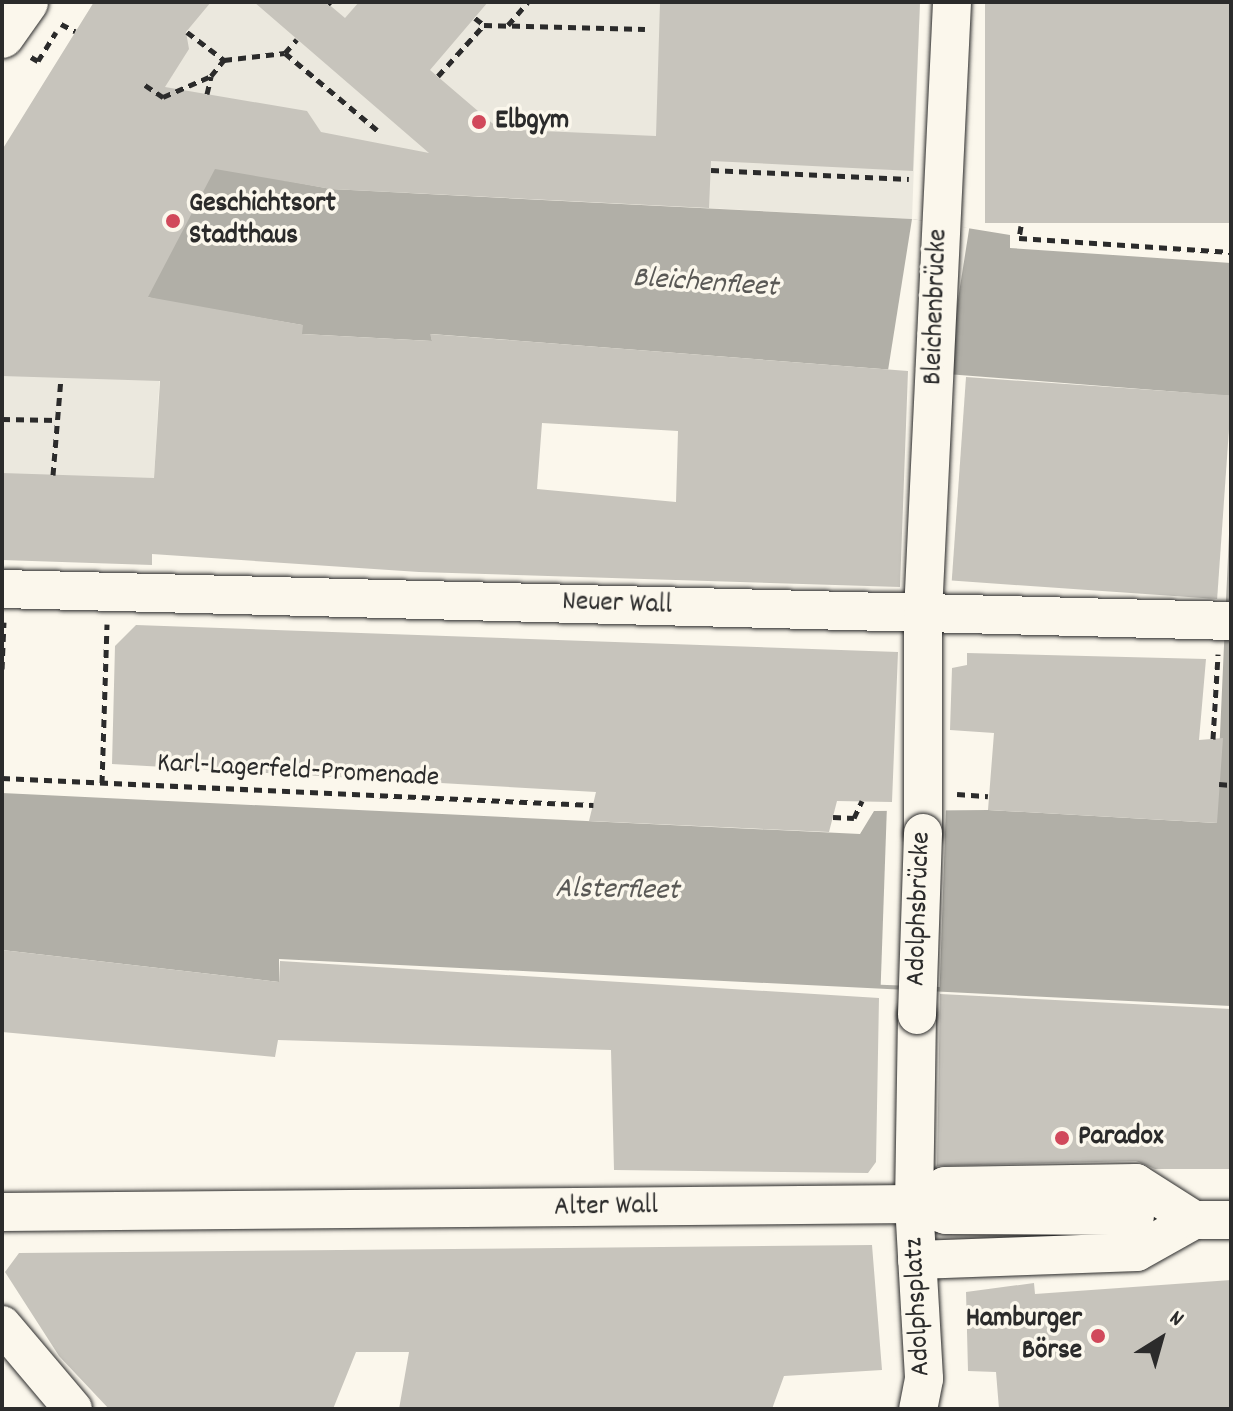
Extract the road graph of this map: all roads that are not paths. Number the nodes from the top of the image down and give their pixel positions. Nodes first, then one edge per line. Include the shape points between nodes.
1 (26, 2) edge
2 (952, 2) edge
3 (2, 36) edge
4 (4, 589) edge
5 (923, 613) junction
6 (1226, 621) edge
7 (914, 1204) junction
8 (2, 1212) edge
9 (1135, 1216) dead end
10 (1194, 1220) junction
11 (1231, 1220) edge
12 (917, 1260) junction
13 (2, 1325) edge
14 (73, 1409) edge
15 (918, 1409) edge

1 - 3 main road
2 - 5 street, Bleichenbrücke
4 - 5 street, Neuer Wall
5 - 6 street, Neuer Wall
5 - 7 street, Adolphsbrücke, bridge
7 - 8 street, Alter Wall
7 - 9 street via 946,1215
7 - 10 street, Alter Wall via 945,1186 1136,1183
7 - 12 street, Adolphsplatz
10 - 11 street
10 - 12 street via 1137,1252
12 - 15 street, Adolphsplatz via 924,1379
13 - 14 street

